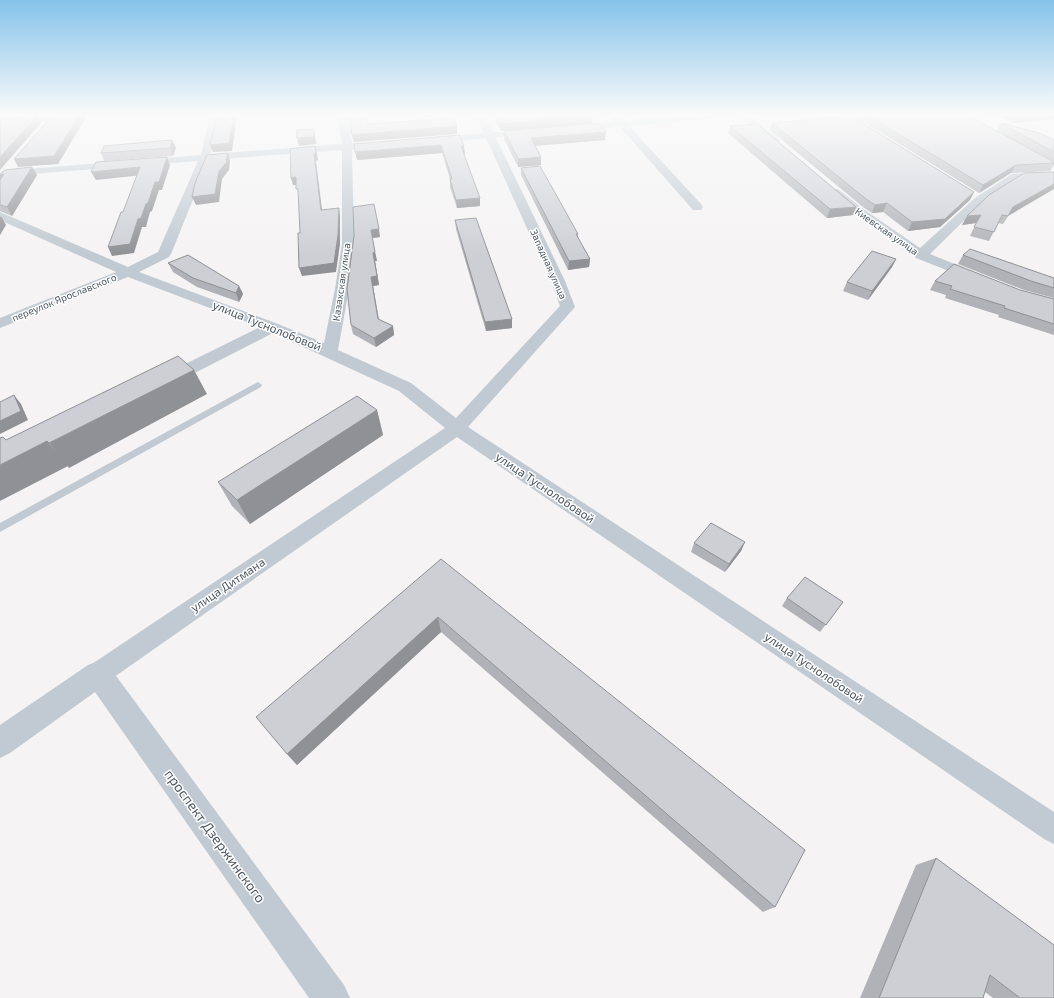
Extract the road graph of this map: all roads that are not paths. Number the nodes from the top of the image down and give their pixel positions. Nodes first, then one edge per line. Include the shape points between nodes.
1 (16, 162) edge
2 (154, 163) edge
3 (203, 163) edge
4 (347, 163) edge
5 (502, 163) edge
6 (657, 163) edge
7 (1054, 175) edge
8 (3, 176) edge
9 (823, 181) edge
10 (697, 207) dead end
11 (3, 220) edge
12 (921, 255) junction
13 (128, 272) junction
14 (984, 280) edge
15 (0, 323) edge
16 (273, 327) junction
17 (330, 352) junction
18 (258, 385) dead end
19 (154, 386) edge
20 (457, 428) junction
21 (0, 528) edge
22 (98, 674) junction
23 (0, 743) edge
24 (1054, 829) edge
25 (331, 998) edge

1 - 8 street
2 - 8 street
3 - 13 street, переулок Ярославского via 164,254
4 - 17 street, Казахская улица via 348,244
5 - 20 street, Западная улица via 568,307
6 - 10 street
7 - 12 street via 1016,176 976,198
9 - 12 street, Киевская улица via 858,211
11 - 13 street, улица Туснолобовой
12 - 14 street, Киевская улица
13 - 15 street, переулок Ярославского
13 - 16 street, улица Туснолобовой
16 - 17 street, улица Туснолобовой
16 - 19 street
17 - 20 street, улица Туснолобовой via 405,387
18 - 21 lane
20 - 22 street, улица Дитмана
20 - 24 street, улица Туснолобовой
22 - 23 street, улица Дитмана
22 - 25 street, проспект Дзержинского

